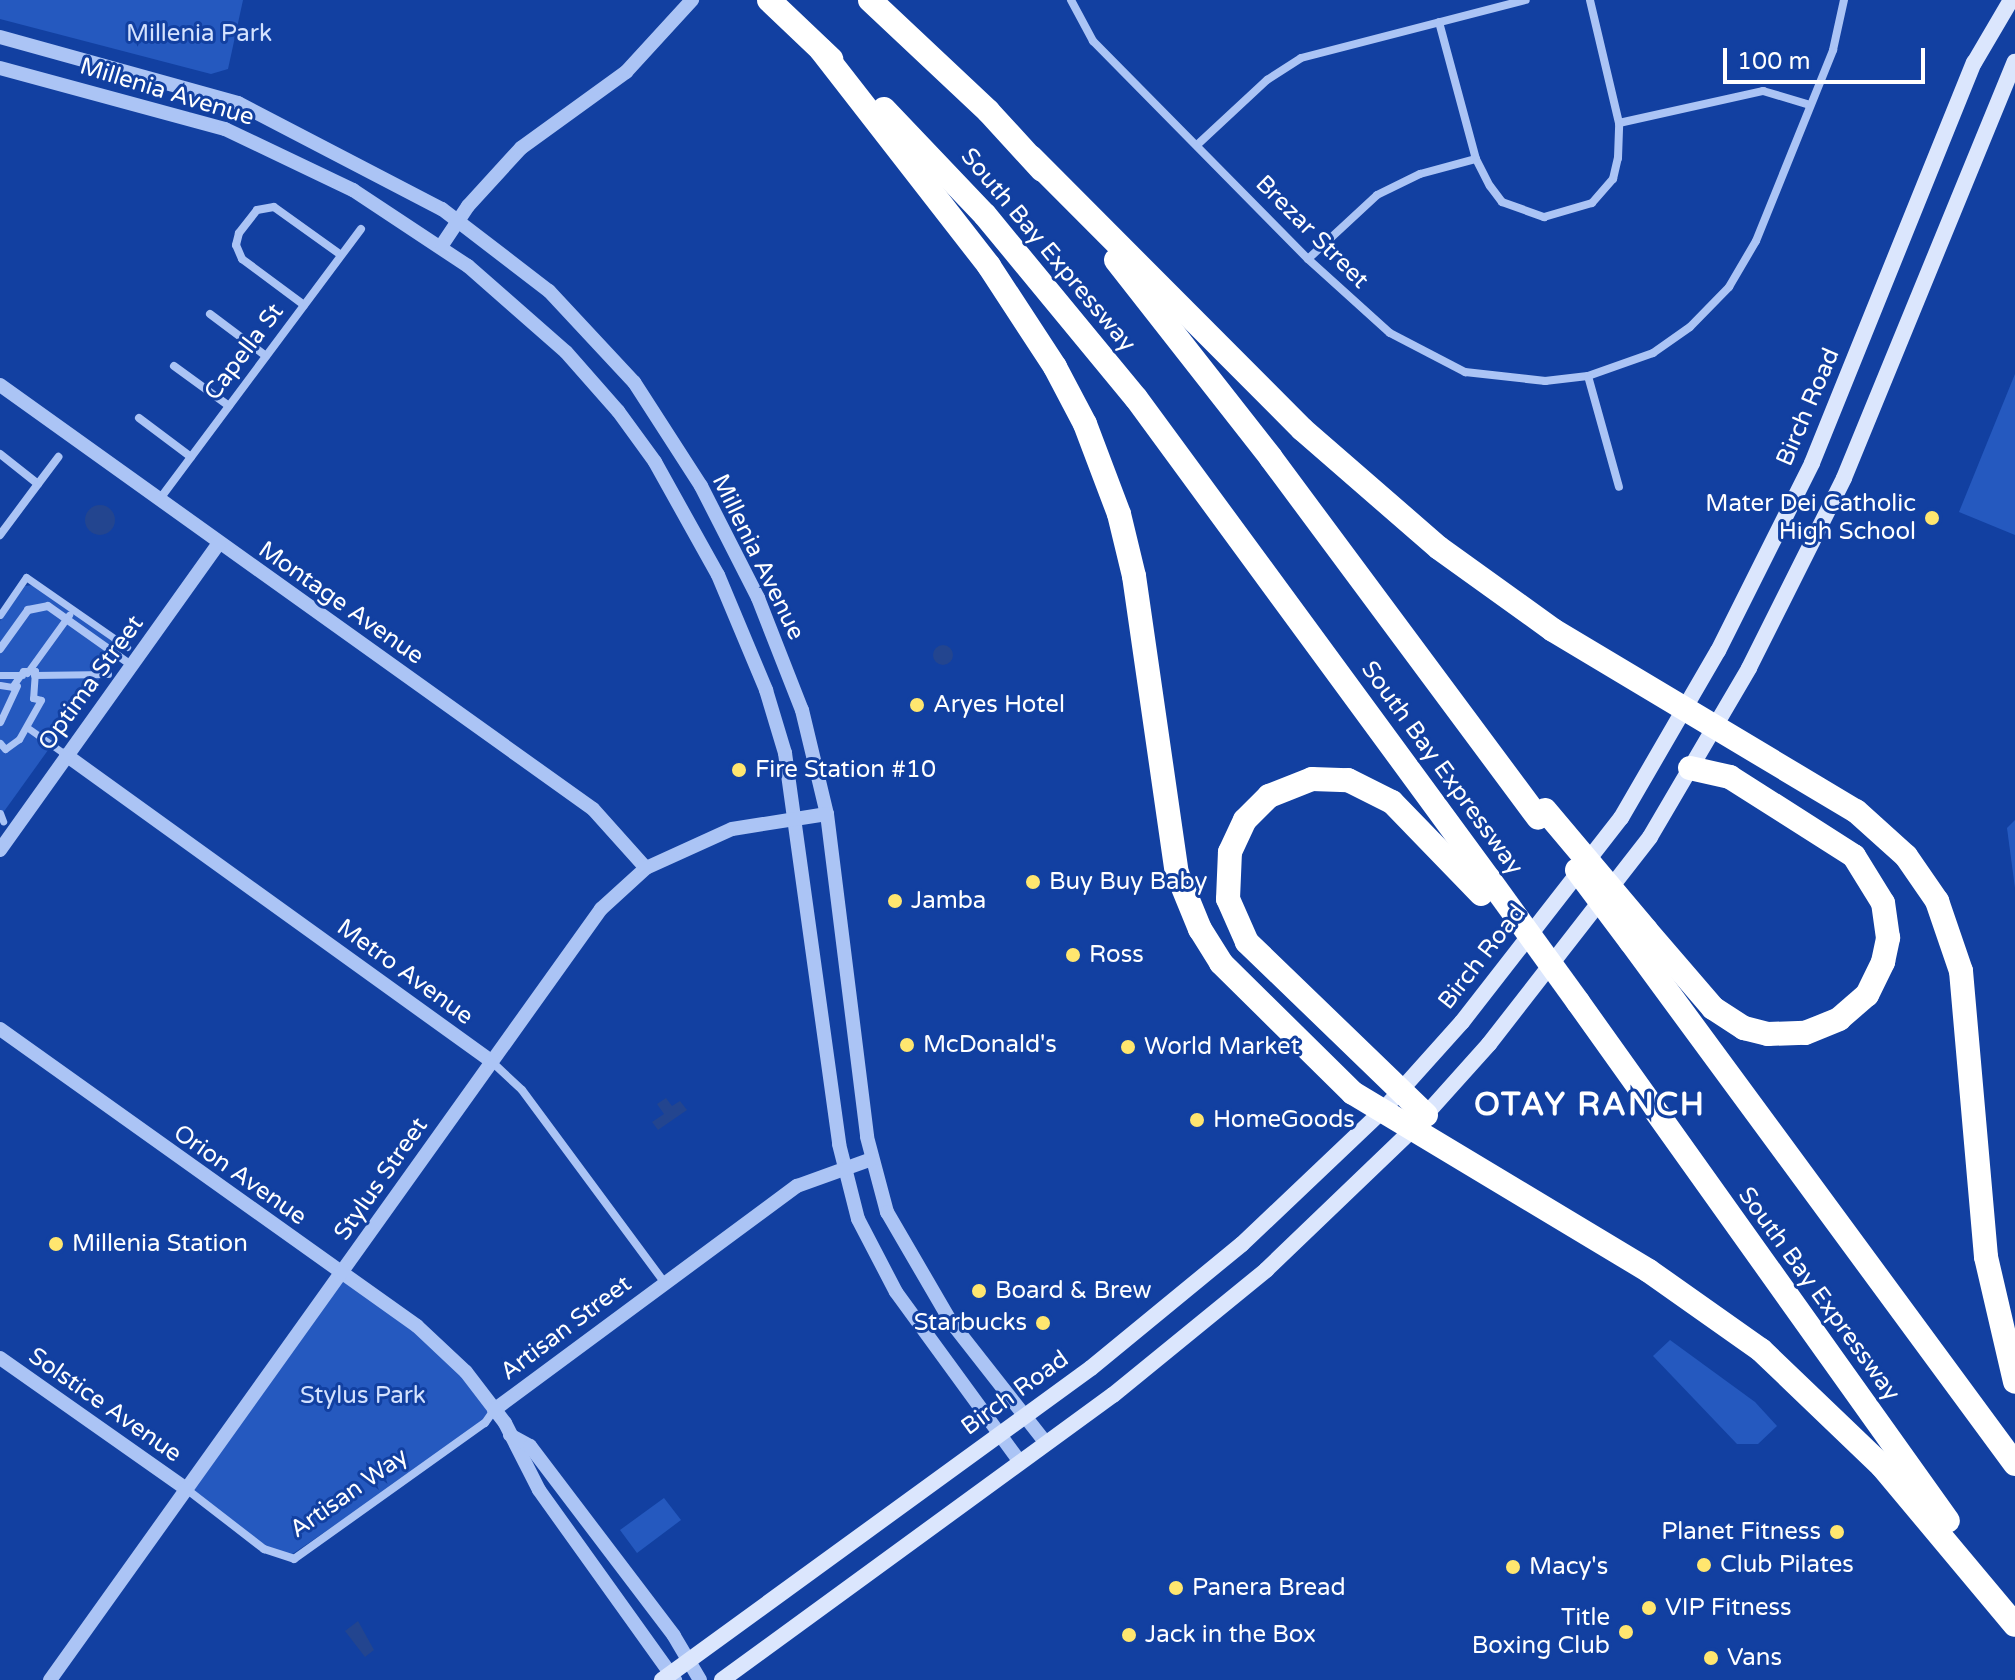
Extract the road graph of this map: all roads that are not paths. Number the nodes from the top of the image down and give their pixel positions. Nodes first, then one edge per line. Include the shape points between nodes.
1 (692, 0) edge
2 (769, 0) edge
3 (870, 0) edge
4 (1071, 0) edge
5 (1526, 0) edge
6 (1590, 0) edge
7 (1844, 0) edge
8 (2011, 0) edge
9 (1511, 2) edge
10 (1439, 22) junction
11 (0, 37) edge
12 (821, 50) junction
13 (2015, 62) edge
14 (0, 68) edge
15 (238, 103) junction
16 (1807, 104) junction
17 (1619, 123) junction
18 (229, 130) junction
19 (1197, 145) junction
20 (1031, 157) junction
21 (1476, 159) junction
22 (458, 219) junction
23 (361, 229) dead end
24 (442, 245) junction
25 (341, 255) junction
26 (1308, 259) junction
27 (304, 305) junction
28 (210, 314) dead end
29 (266, 356) junction
30 (174, 366) dead end
31 (1588, 376) junction
32 (0, 385) edge
33 (229, 406) junction
34 (139, 418) dead end
35 (0, 454) edge
36 (58, 457) dead end
37 (191, 457) junction
38 (683, 457) junction
39 (660, 471) junction
40 (38, 484) junction
41 (1619, 487) dead end
42 (159, 500) junction
43 (0, 535) edge
44 (219, 543) junction
45 (72, 610) junction
46 (0, 615) edge
47 (66, 619) junction
48 (127, 647) dead end
49 (0, 649) edge
50 (131, 665) junction
51 (27, 674) junction
52 (108, 674) dead end
53 (0, 675) edge
54 (0, 685) edge
55 (1686, 707) junction
56 (0, 722) edge
57 (1716, 725) junction
58 (28, 728) junction
59 (0, 743) edge
60 (66, 755) junction
61 (1690, 768) junction
62 (827, 814) junction
63 (796, 819) junction
64 (1, 847) edge
65 (646, 868) junction
66 (1485, 886) junction
67 (1638, 936) junction
68 (0, 1029) edge
69 (491, 1061) junction
70 (1400, 1092) junction
71 (1383, 1110) junction
72 (1418, 1123) junction
73 (872, 1159) junction
74 (843, 1169) junction
75 (342, 1273) junction
76 (664, 1282) junction
77 (0, 1358) edge
78 (2015, 1382) edge
79 (494, 1410) junction
80 (1025, 1416) junction
81 (1000, 1433) junction
82 (510, 1434) junction
83 (1046, 1443) junction
84 (1020, 1462) junction
85 (2015, 1464) edge
86 (185, 1488) junction
87 (2015, 1613) edge
88 (2015, 1625) edge
89 (688, 1659) junction
90 (669, 1678) edge
91 (50, 1680) edge
92 (700, 1680) edge
93 (722, 1680) edge

1 - 22 street via 626,72 521,148
2 - 12 highway, South Bay Expressway
3 - 20 highway, South Bay Expressway
4 - 19 street, Brezar Street via 1093,41
5 - 9 street
6 - 17 street
7 - 16 street, Brezar Street via 1833,50
8 - 55 main road, Birch Road via 1974,63 1812,463
9 - 10 street
10 - 19 street via 1301,58 1267,80
10 - 21 street
11 - 15 street, Millenia Avenue
12 - 66 highway, South Bay Expressway via 954,180 1098,351
12 - 71 highway via 989,266 1055,367 1098,453 1134,576 1172,854 1200,929 1255,1001 1338,1080
13 - 57 main road via 1844,478
14 - 18 street, Millenia Avenue via 97,90
15 - 18 street
15 - 22 street, Millenia Avenue
16 - 17 street via 1763,91
16 - 31 street, Brezar Street via 1756,241 1729,287 1690,327 1653,353
17 - 21 street via 1613,179 1592,203 1573,212 1544,217 1502,202
18 - 24 street, Millenia Avenue via 353,190
19 - 26 street, Brezar Street
20 - 55 highway via 1302,429 1403,518 1540,621
20 - 67 highway, South Bay Expressway, bridge via 1263,447 1520,794
21 - 26 street via 1420,174 1377,195
22 - 24 street
22 - 38 street, Millenia Avenue via 549,291 581,324 634,382
23 - 25 street, Capella St
24 - 39 street, Millenia Avenue via 566,352 618,411
25 - 27 street, Capella St
25 - 27 street via 276,207 259,209 247,224 236,241 240,256
26 - 31 street, Brezar Street via 1402,343 1449,365 1517,381
27 - 29 street, Capella St
28 - 29 street
29 - 33 street, Capella St
30 - 33 street
31 - 41 street
32 - 42 street, Montage Avenue
33 - 37 street, Capella St
34 - 37 street
35 - 40 street
36 - 40 street
37 - 42 street, Capella St
38 - 39 street
38 - 62 street, Millenia Avenue via 758,598 802,710
39 - 63 street, Millenia Avenue via 718,575 761,678 785,753
40 - 43 street
42 - 44 street, Montage Avenue
44 - 50 street, Optima Street
44 - 65 street, Montage Avenue via 593,809
45 - 46 street via 26,577
45 - 47 street
45 - 48 street
47 - 49 street via 48,606 28,610
47 - 50 street
47 - 51 street
50 - 60 street, Optima Street
51 - 52 street
51 - 53 street
51 - 54 street via 12,687
51 - 56 street
51 - 58 street via 33,698 41,702
55 - 57 highway
55 - 70 main road, Birch Road via 1621,818 1462,1022
57 - 61 main road
57 - 78 highway via 1870,820 1917,869 1945,918 1965,1000 1991,1286
58 - 59 street via 5,749
58 - 60 street
60 - 64 street, Optima Street
60 - 69 street, Metro Avenue
61 - 67 highway via 1730,777 1861,863 1883,903 1888,938 1883,962 1867,995 1839,1019 1805,1033 1768,1034 1744,1028 1713,1008
61 - 72 main road via 1650,837 1489,1044
62 - 63 street, Stylus Street
62 - 73 street, Millenia Avenue
63 - 65 street, Stylus Street via 732,829
63 - 74 street, Millenia Avenue
65 - 69 street, Stylus Street via 585,927
66 - 70 highway via 1392,802 1348,780 1312,779 1279,790 1252,811 1233,840 1226,887 1247,942
66 - 87 highway, South Bay Expressway, bridge via 1574,997
67 - 85 highway
68 - 75 street, Orion Avenue
69 - 75 street, Stylus Street
69 - 76 street, Metro Avenue via 522,1090
70 - 71 main road, Birch Road
70 - 72 highway
71 - 72 highway
71 - 80 main road, Birch Road via 1242,1244
72 - 83 main road via 1266,1270
72 - 88 highway via 1751,1342 1857,1438
73 - 74 street
73 - 80 street, Millenia Avenue via 887,1212 923,1281
74 - 76 street via 797,1186
74 - 81 street, Millenia Avenue via 858,1219 896,1292
75 - 79 street, Orion Avenue via 424,1331 466,1372
75 - 86 street, Stylus Street
76 - 79 street, Artisan Street
77 - 86 street, Solstice Avenue
79 - 82 street, Orion Avenue
79 - 86 street, Artisan Way via 485,1423 294,1559 264,1549
80 - 81 main road, Birch Road
80 - 83 street, Millenia Avenue
81 - 84 street, Millenia Avenue
81 - 89 main road, Birch Road
82 - 89 street, Orion Avenue via 530,1446
82 - 90 street, Orion Avenue via 539,1490
83 - 84 main road
84 - 93 main road
86 - 91 street, Stylus Street
89 - 90 main road, Birch Road
89 - 92 street, Orion Avenue

